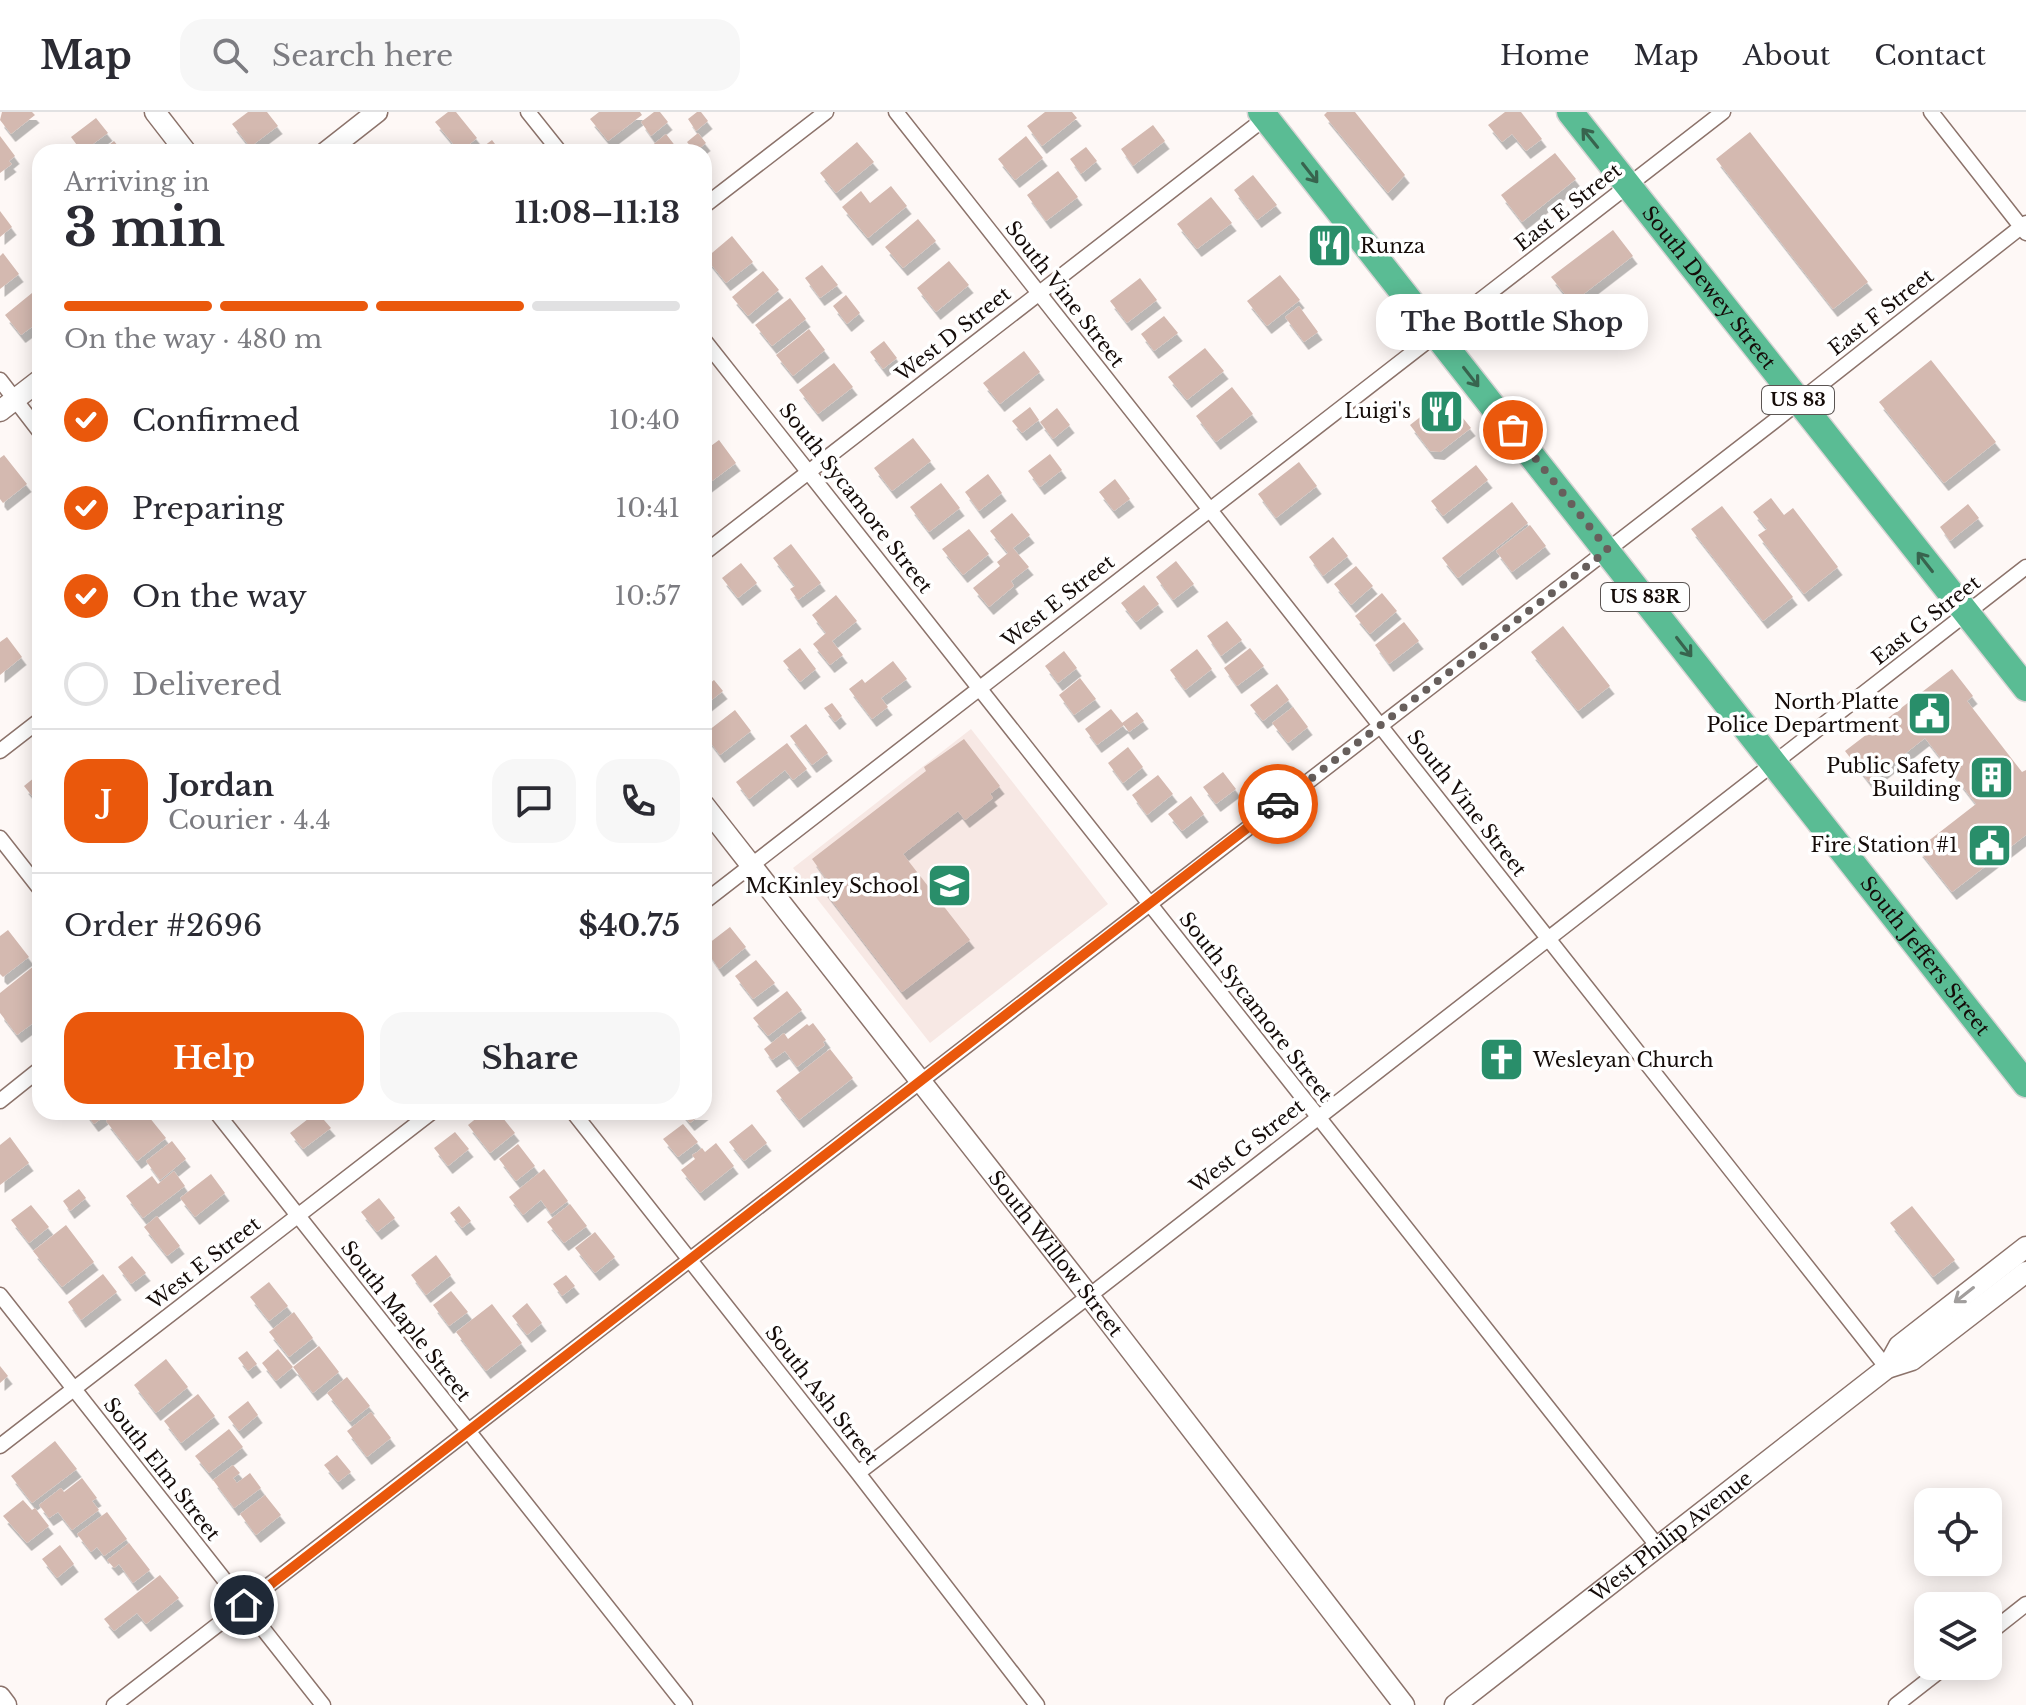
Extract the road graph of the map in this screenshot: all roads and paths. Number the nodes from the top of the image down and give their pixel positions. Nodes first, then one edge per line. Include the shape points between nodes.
1 (155, 112) edge
2 (377, 112) edge
3 (528, 112) edge
4 (826, 112) edge
5 (896, 112) edge
6 (1570, 112) edge
7 (1723, 112) edge
8 (1931, 112) edge
9 (1267, 114) edge
10 (180, 144) edge
11 (336, 144) edge
12 (554, 144) edge
13 (1628, 185) junction
14 (712, 200) edge
15 (2024, 228) edge
16 (1039, 293) junction
17 (1437, 334) junction
18 (712, 350) edge
19 (0, 380) edge
20 (32, 386) edge
21 (1799, 402) junction
22 (7, 405) edge
23 (32, 425) edge
24 (810, 471) junction
25 (1210, 509) junction
26 (712, 547) edge
27 (1608, 550) junction
28 (2026, 567) edge
29 (1966, 614) junction
30 (980, 687) junction
31 (2026, 688) edge
32 (32, 726) edge
33 (1380, 726) junction
34 (0, 751) edge
35 (1774, 763) junction
36 (712, 815) edge
37 (0, 838) edge
38 (751, 865) junction
39 (32, 879) edge
40 (712, 896) edge
41 (1150, 904) junction
42 (1548, 939) junction
43 (32, 1075) edge
44 (920, 1082) junction
45 (2026, 1084) edge
46 (0, 1101) edge
47 (1317, 1117) junction
48 (222, 1120) edge
49 (422, 1120) edge
50 (579, 1120) edge
51 (298, 1216) junction
52 (2026, 1247) edge
53 (690, 1261) junction
54 (2026, 1272) edge
55 (0, 1295) edge
56 (1089, 1296) junction
57 (1887, 1368) junction
58 (74, 1389) junction
59 (468, 1432) junction
60 (0, 1446) edge
61 (858, 1473) junction
62 (1659, 1548) junction
63 (2026, 1604) edge
64 (244, 1605) junction
65 (2002, 1623) edge
66 (1928, 1680) edge
67 (0, 1697) edge
68 (6, 1705) edge
69 (114, 1705) edge
70 (323, 1705) edge
71 (685, 1705) edge
72 (1037, 1705) edge
73 (1404, 1705) edge
74 (1455, 1705) edge
75 (1896, 1705) edge

1 - 10 main road
2 - 11 main road
3 - 12 street
4 - 14 street
5 - 16 street, South Vine Street
13 -> 6 highway, South Dewey Street / US 83
7 - 13 street, East E Street
8 - 15 street
9 - 16 street, West D Street
9 -> 17 highway, South Jeffers Street / US 83R
13 - 17 street, East E Street
13 - 21 highway, South Dewey Street / US 83
15 - 21 street, East F Street
16 - 24 street, West D Street
16 - 25 street, South Vine Street
17 - 25 street, West E Street
17 -> 27 highway, South Jeffers Street / US 83R
18 - 24 street, South Sycamore Street
19 - 22 street
20 - 22 main road
21 - 27 street, East F Street
29 -> 21 highway, South Dewey Street / US 83
22 - 23 street
24 - 26 street, West D Street
24 - 30 street, South Sycamore Street
25 - 30 street, West E Street
25 - 33 street, South Vine Street
27 - 33 street, East F Street
27 -> 35 highway, South Jeffers Street / US 83R
28 - 29 street, East G Street
29 - 31 highway, South Dewey Street / US 83
29 - 35 street, East G Street
30 - 38 street, West E Street
30 - 41 street, South Sycamore Street
32 - 34 street
33 - 41 street, East F Street
33 - 42 street, South Vine Street
35 - 42 street, West G Street
35 - 45 highway, South Jeffers Street / US 83R
36 - 38 main road, South Willow Street
37 - 39 street
38 - 40 street, West E Street
38 - 44 main road, South Willow Street
41 - 44 street, East F Street
41 - 47 street, South Sycamore Street
42 - 47 street, West G Street
42 - 57 street, South Vine Street
43 - 46 street
44 - 53 street, East F Street
44 - 56 main road, South Willow Street
47 - 56 street, West G Street
47 - 62 street, South Sycamore Street
48 - 51 street, South Maple Street
49 - 51 street, West E Street
50 - 53 street, South Ash Street
51 - 58 street, West E Street
51 - 59 street, South Maple Street
52 -> 57 main road, West Philip Avenue via 1899,1346
53 - 59 street, East F Street
53 - 61 street, South Ash Street
54 - 57 main road, West Philip Avenue via 1912,1360
55 - 58 street, South Elm Street
56 - 61 street, West G Street
56 - 73 main road, South Willow Street
57 - 62 main road, West Philip Avenue
58 - 60 street, West E Street
58 - 64 street, South Elm Street
59 - 64 street, East F Street
59 - 71 street, South Maple Street
61 - 72 street, South Ash Street
62 - 74 main road, West Philip Avenue
63 - 65 street
64 - 69 street, East F Street
64 - 70 street, South Elm Street
66 - 75 street
67 - 68 main road

